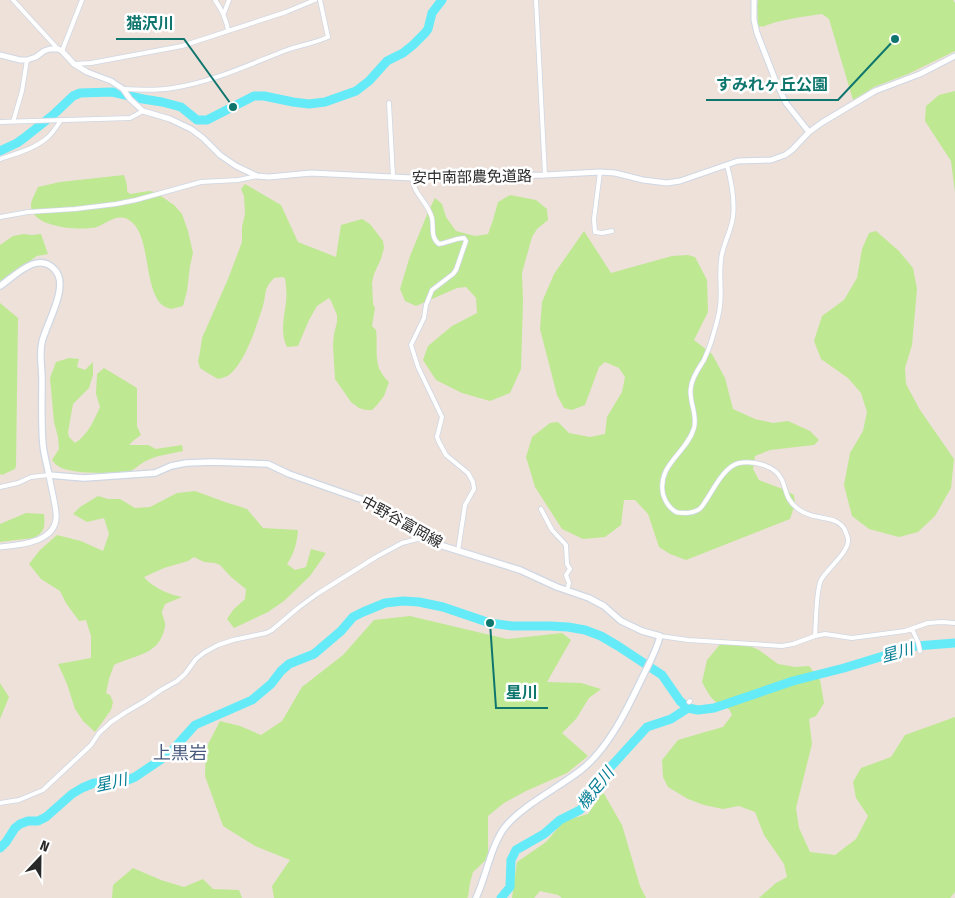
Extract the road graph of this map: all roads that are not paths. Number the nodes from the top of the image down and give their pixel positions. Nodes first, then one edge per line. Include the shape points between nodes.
1 (13, 0) edge
2 (82, 0) edge
3 (215, 0) edge
4 (229, 0) edge
5 (315, 0) edge
6 (320, 0) edge
7 (536, 0) edge
8 (754, 0) edge
9 (224, 13) junction
10 (228, 30) junction
11 (60, 50) junction
12 (0, 55) edge
13 (955, 56) edge
14 (27, 60) junction
15 (74, 64) junction
16 (123, 89) junction
17 (389, 102) dead end
18 (143, 111) junction
19 (61, 120) junction
20 (0, 122) edge
21 (13, 122) junction
22 (809, 132) junction
23 (0, 159) edge
24 (727, 165) junction
25 (600, 172) junction
26 (257, 176) junction
27 (545, 176) junction
28 (393, 177) junction
29 (412, 178) junction
30 (0, 216) edge
31 (612, 231) dead end
32 (0, 286) edge
33 (48, 475) junction
34 (0, 487) edge
35 (541, 509) dead end
36 (425, 537) junction
37 (0, 547) edge
38 (458, 551) junction
39 (567, 591) junction
40 (955, 623) edge
41 (912, 629) junction
42 (660, 636) junction
43 (816, 636) junction
44 (920, 651) dead end
45 (0, 803) edge
46 (476, 898) edge

1 - 11 street
2 - 11 street
3 - 9 street
4 - 9 street
5 - 10 street
6 - 16 street via 328,37 322,40 190,84 149,90
7 - 27 street
8 - 22 street via 757,33 776,82 786,103
9 - 10 street
10 - 15 street via 175,47
11 - 14 street via 50,49
11 - 15 street, 安中南部農免道路
12 - 14 street
13 - 22 street, 安中南部農免道路 via 875,91
14 - 21 street
15 - 16 street, 安中南部農免道路
16 - 18 street, 安中南部農免道路
17 - 28 street
18 - 19 street via 130,118
18 - 26 street, 安中南部農免道路 via 191,129 220,155
19 - 21 street
19 - 23 street via 46,139
20 - 21 street
22 - 24 street, 安中南部農免道路 via 785,155 771,160 738,161
24 - 25 street, 安中南部農免道路 via 667,184
24 - 43 street via 733,215 721,258 720,305 712,341 690,387 694,429 666,470 663,493 670,508 678,513 699,510 730,468 738,464 760,464 778,474 789,501 797,508 842,525 849,542 820,582
25 - 27 street, 安中南部農免道路
25 - 31 street via 595,232
26 - 28 street, 安中南部農免道路 via 311,173
26 - 30 street via 201,182 116,204
27 - 29 street, 安中南部農免道路
28 - 29 street, 安中南部農免道路
29 - 38 street via 416,192 432,219 432,234 436,242 442,244 461,238 466,241 456,270 432,290 412,345 418,367 442,417 438,442 446,455 468,473 473,482 474,488 465,505
32 - 33 main road via 34,263 50,265 60,279 58,296 42,341 40,362 43,446
33 - 34 street
33 - 36 main road, 中野谷富岡線 via 84,478 155,473 186,463 268,464 366,501
33 - 37 street via 56,513 53,528 35,541
35 - 39 street via 552,530 566,545 566,564 570,569 566,575
36 - 38 main road, 中野谷富岡線
36 - 45 street via 402,543 376,557 310,599 272,630 204,652 177,681 111,722 43,790 19,800
38 - 39 main road, 中野谷富岡線 via 526,572
39 - 42 main road, 中野谷富岡線 via 596,602 627,624
40 - 41 street via 942,622
41 - 43 street via 852,638 826,634
41 - 44 street
42 - 43 street via 782,646
42 - 46 main road via 630,702 598,755 504,828

